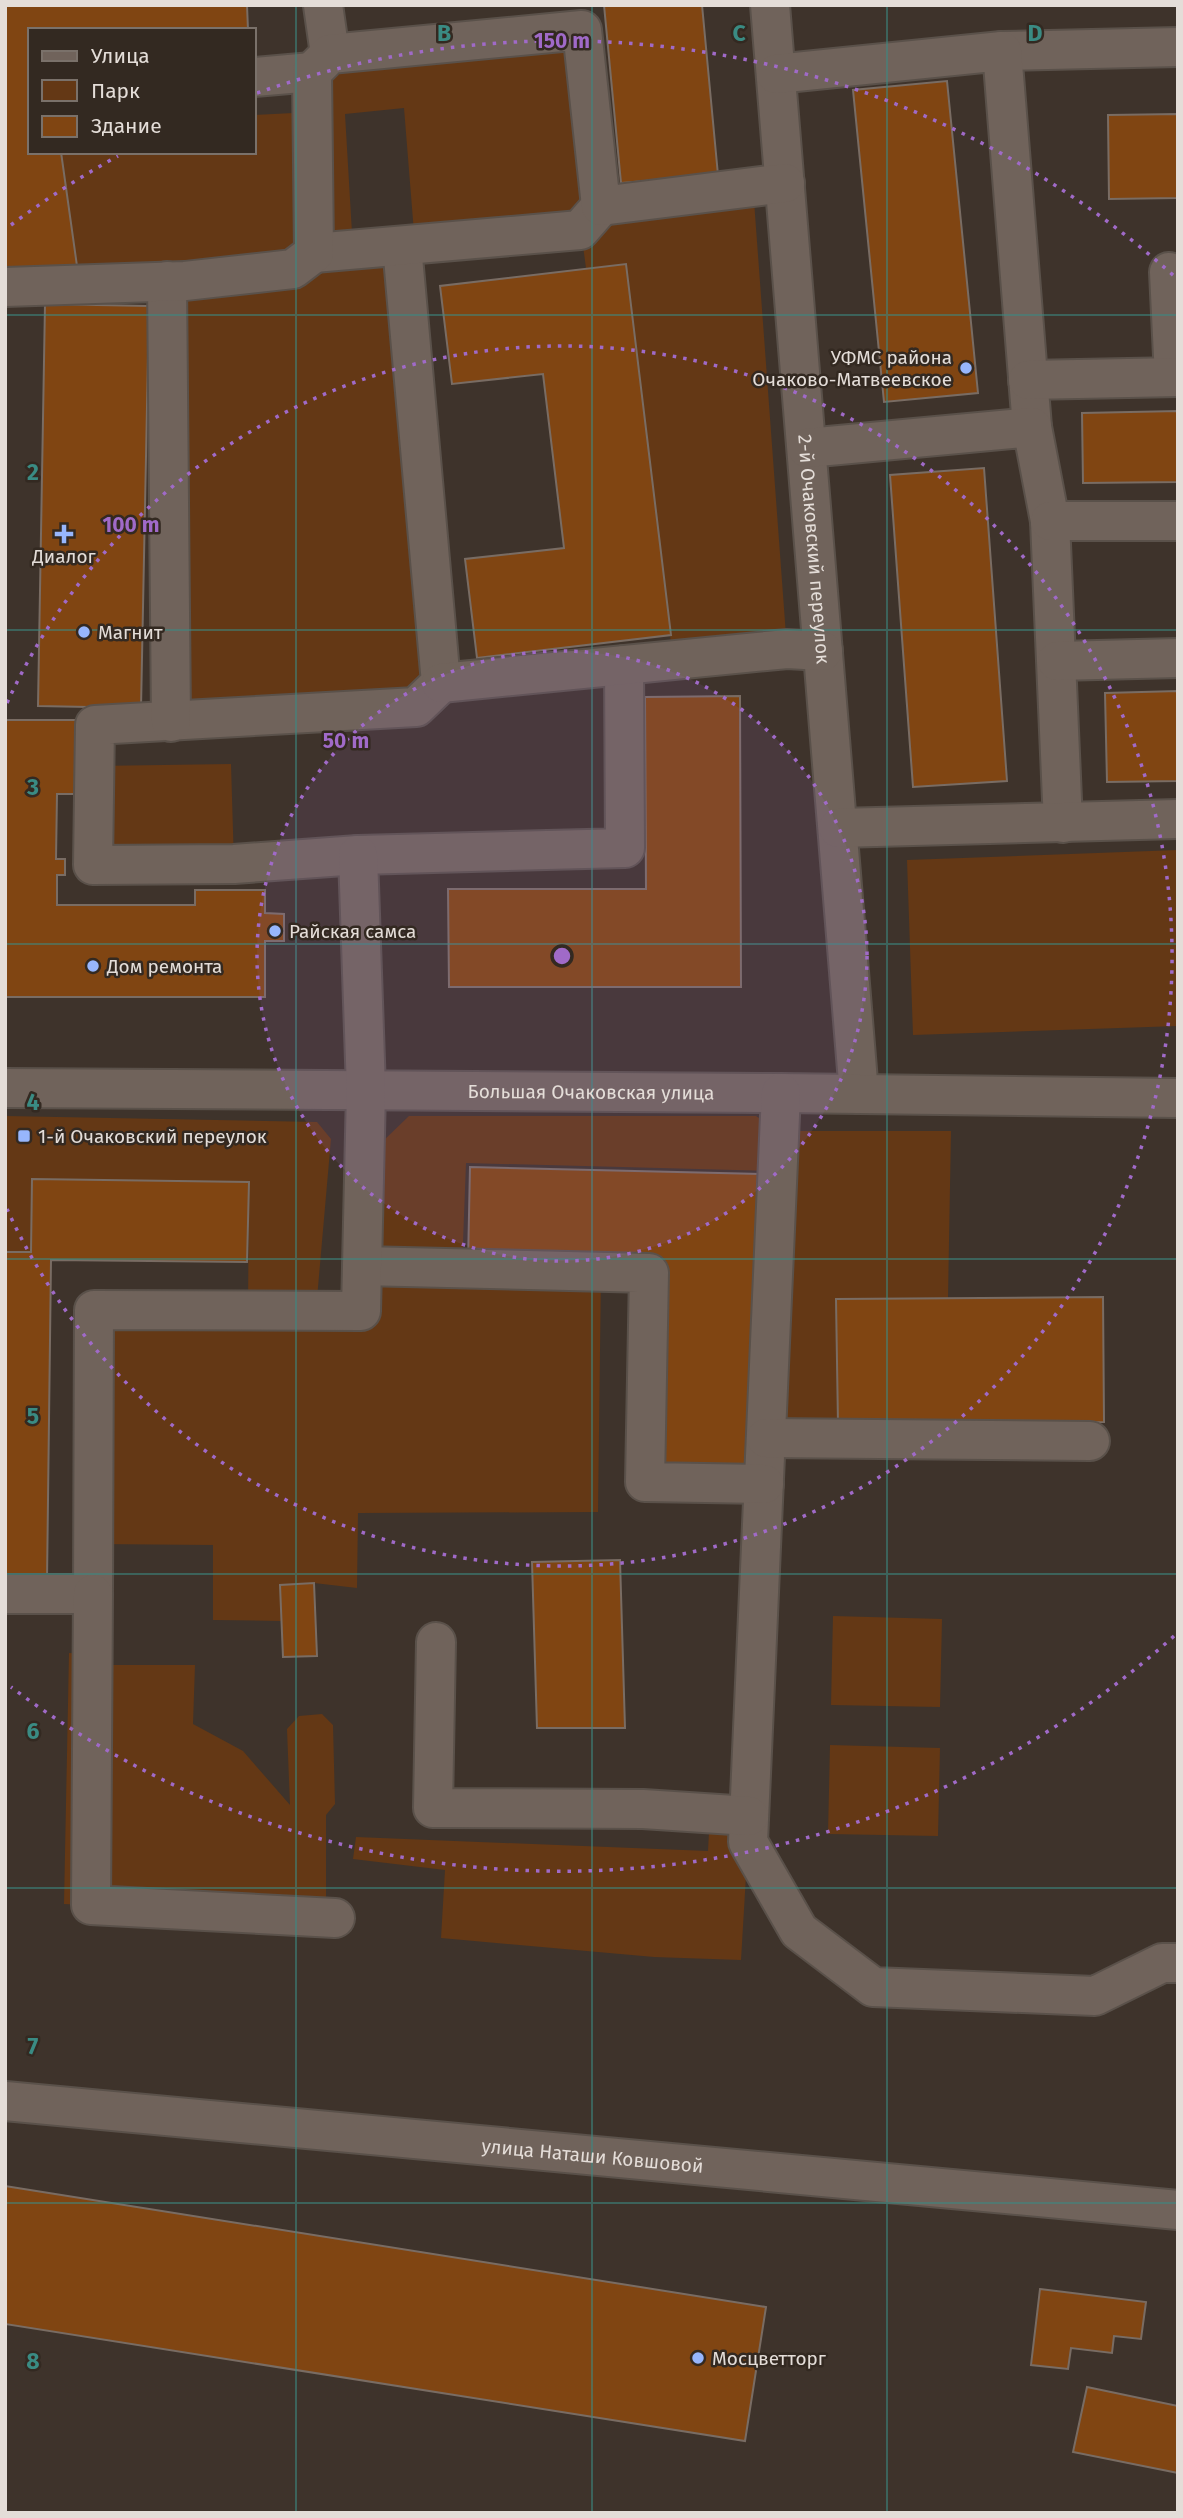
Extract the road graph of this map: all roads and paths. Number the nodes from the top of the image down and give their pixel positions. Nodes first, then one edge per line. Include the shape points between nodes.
1 (323, 5) edge
2 (771, 5) edge
3 (1178, 47) edge
4 (1002, 51) junction
5 (321, 63) junction
6 (776, 74) junction
7 (256, 77) edge
8 (785, 183) junction
9 (601, 206) junction
10 (402, 246) junction
11 (314, 253) junction
12 (1169, 272) dead end
13 (167, 281) junction
14 (5, 287) edge
15 (1176, 377) edge
16 (1028, 380) junction
17 (1032, 427) junction
18 (807, 448) junction
19 (1050, 521) junction
20 (1178, 521) edge
21 (823, 651) junction
22 (1178, 658) edge
23 (1057, 662) junction
24 (624, 665) junction
25 (440, 683) junction
26 (171, 722) junction
27 (1178, 819) edge
28 (1063, 823) junction
29 (838, 828) junction
30 (358, 855) junction
31 (5, 1088) edge
32 (366, 1090) junction
33 (781, 1093) junction
34 (859, 1094) junction
35 (1178, 1098) edge
36 (362, 1266) junction
37 (766, 1438) junction
38 (1090, 1441) dead end
39 (764, 1483) junction
40 (5, 1594) edge
41 (93, 1594) junction
42 (436, 1642) dead end
43 (749, 1816) junction
44 (335, 1918) dead end
45 (1178, 1963) edge
46 (5, 2101) edge
47 (1178, 2210) edge

1 - 5 street
2 - 6 street, 2-й Очаковский переулок
3 - 4 street
4 - 6 street
4 - 16 street
5 - 7 street
5 - 9 street via 582,30
5 - 11 street
6 - 8 street, 2-й Очаковский переулок
8 - 9 street
8 - 18 street, 2-й Очаковский переулок
9 - 10 street via 580,230
10 - 11 street
10 - 25 street
11 - 13 street via 293,269
12 - 15 street
13 - 14 street
13 - 26 street
15 - 16 street
16 - 17 street
17 - 18 street
17 - 19 street
18 - 21 street, 2-й Очаковский переулок
19 - 20 street
19 - 23 street
21 - 24 street via 787,649
21 - 29 street, 2-й Очаковский переулок
22 - 23 street
23 - 28 street
24 - 25 street
24 - 30 street via 625,848
25 - 26 street via 416,706
26 - 30 street via 95,725 93,865 234,864
27 - 28 street
28 - 29 street
29 - 34 street, 2-й Очаковский переулок
30 - 32 street
31 - 32 street, Большая Очаковская улица
32 - 33 street, Большая Очаковская улица
32 - 36 street
33 - 34 street, Большая Очаковская улица
33 - 37 street
34 - 35 street, Большая Очаковская улица
36 - 39 street via 649,1273 645,1482
36 - 41 street via 361,1311 94,1310
37 - 38 street
37 - 39 street
39 - 43 street
40 - 41 street
41 - 44 street via 91,1905
42 - 43 street via 433,1808 643,1809
43 - 45 street via 748,1842 799,1931 873,1987 1095,1996 1162,1963
46 - 47 street, улица Наташи Ковшовой

